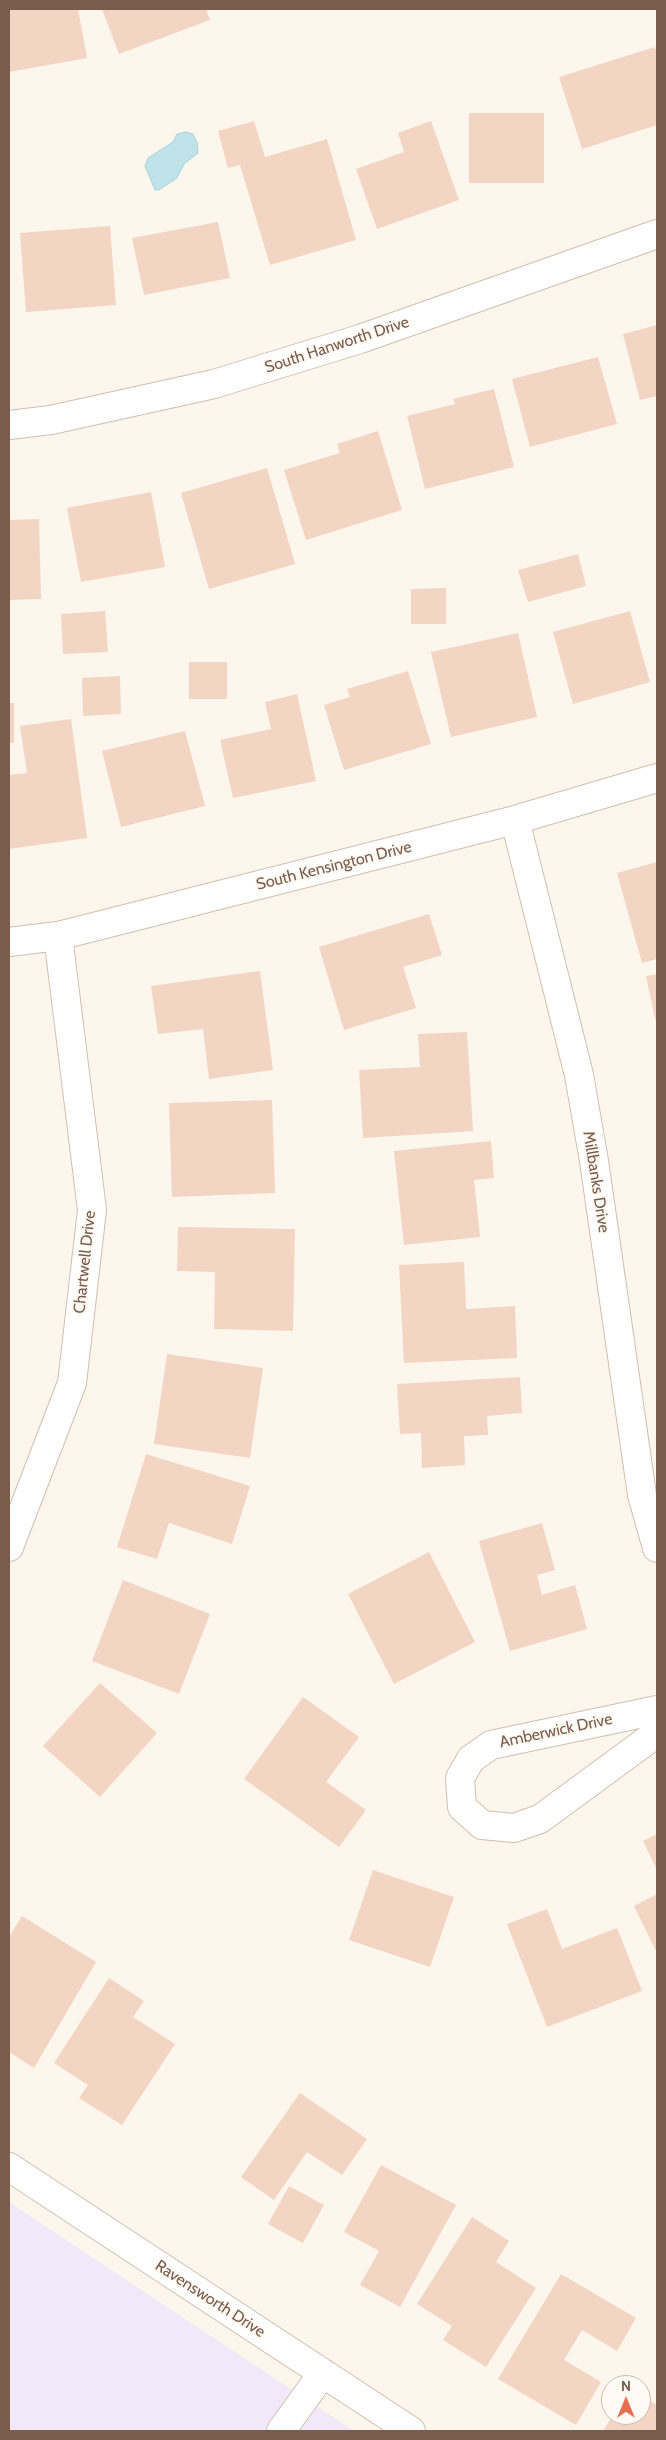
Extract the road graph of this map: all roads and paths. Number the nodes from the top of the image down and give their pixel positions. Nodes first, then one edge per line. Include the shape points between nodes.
1 (657, 234) edge
2 (9, 425) edge
3 (657, 778) edge
4 (515, 820) junction
5 (58, 936) junction
6 (9, 942) edge
7 (9, 1547) edge
8 (657, 1548) edge
9 (657, 1710) edge
10 (657, 1733) edge
11 (9, 2166) edge
12 (323, 2373) junction
13 (281, 2431) edge
14 (411, 2431) edge

1 - 2 street, South Hanworth Drive via 360,339 214,384 51,420
3 - 4 street, South Kensington Drive
4 - 5 street, South Kensington Drive
4 - 8 street, Millbanks Drive via 579,1075 642,1495
5 - 6 street, South Kensington Drive
5 - 7 street, Chartwell Drive via 92,1210 72,1383
9 - 10 street, Amberwick Drive via 491,1744 471,1759 460,1778 462,1807 482,1825 514,1828 540,1819
11 - 12 street, Ravensworth Drive
12 - 13 street
12 - 14 street, Ravensworth Drive

